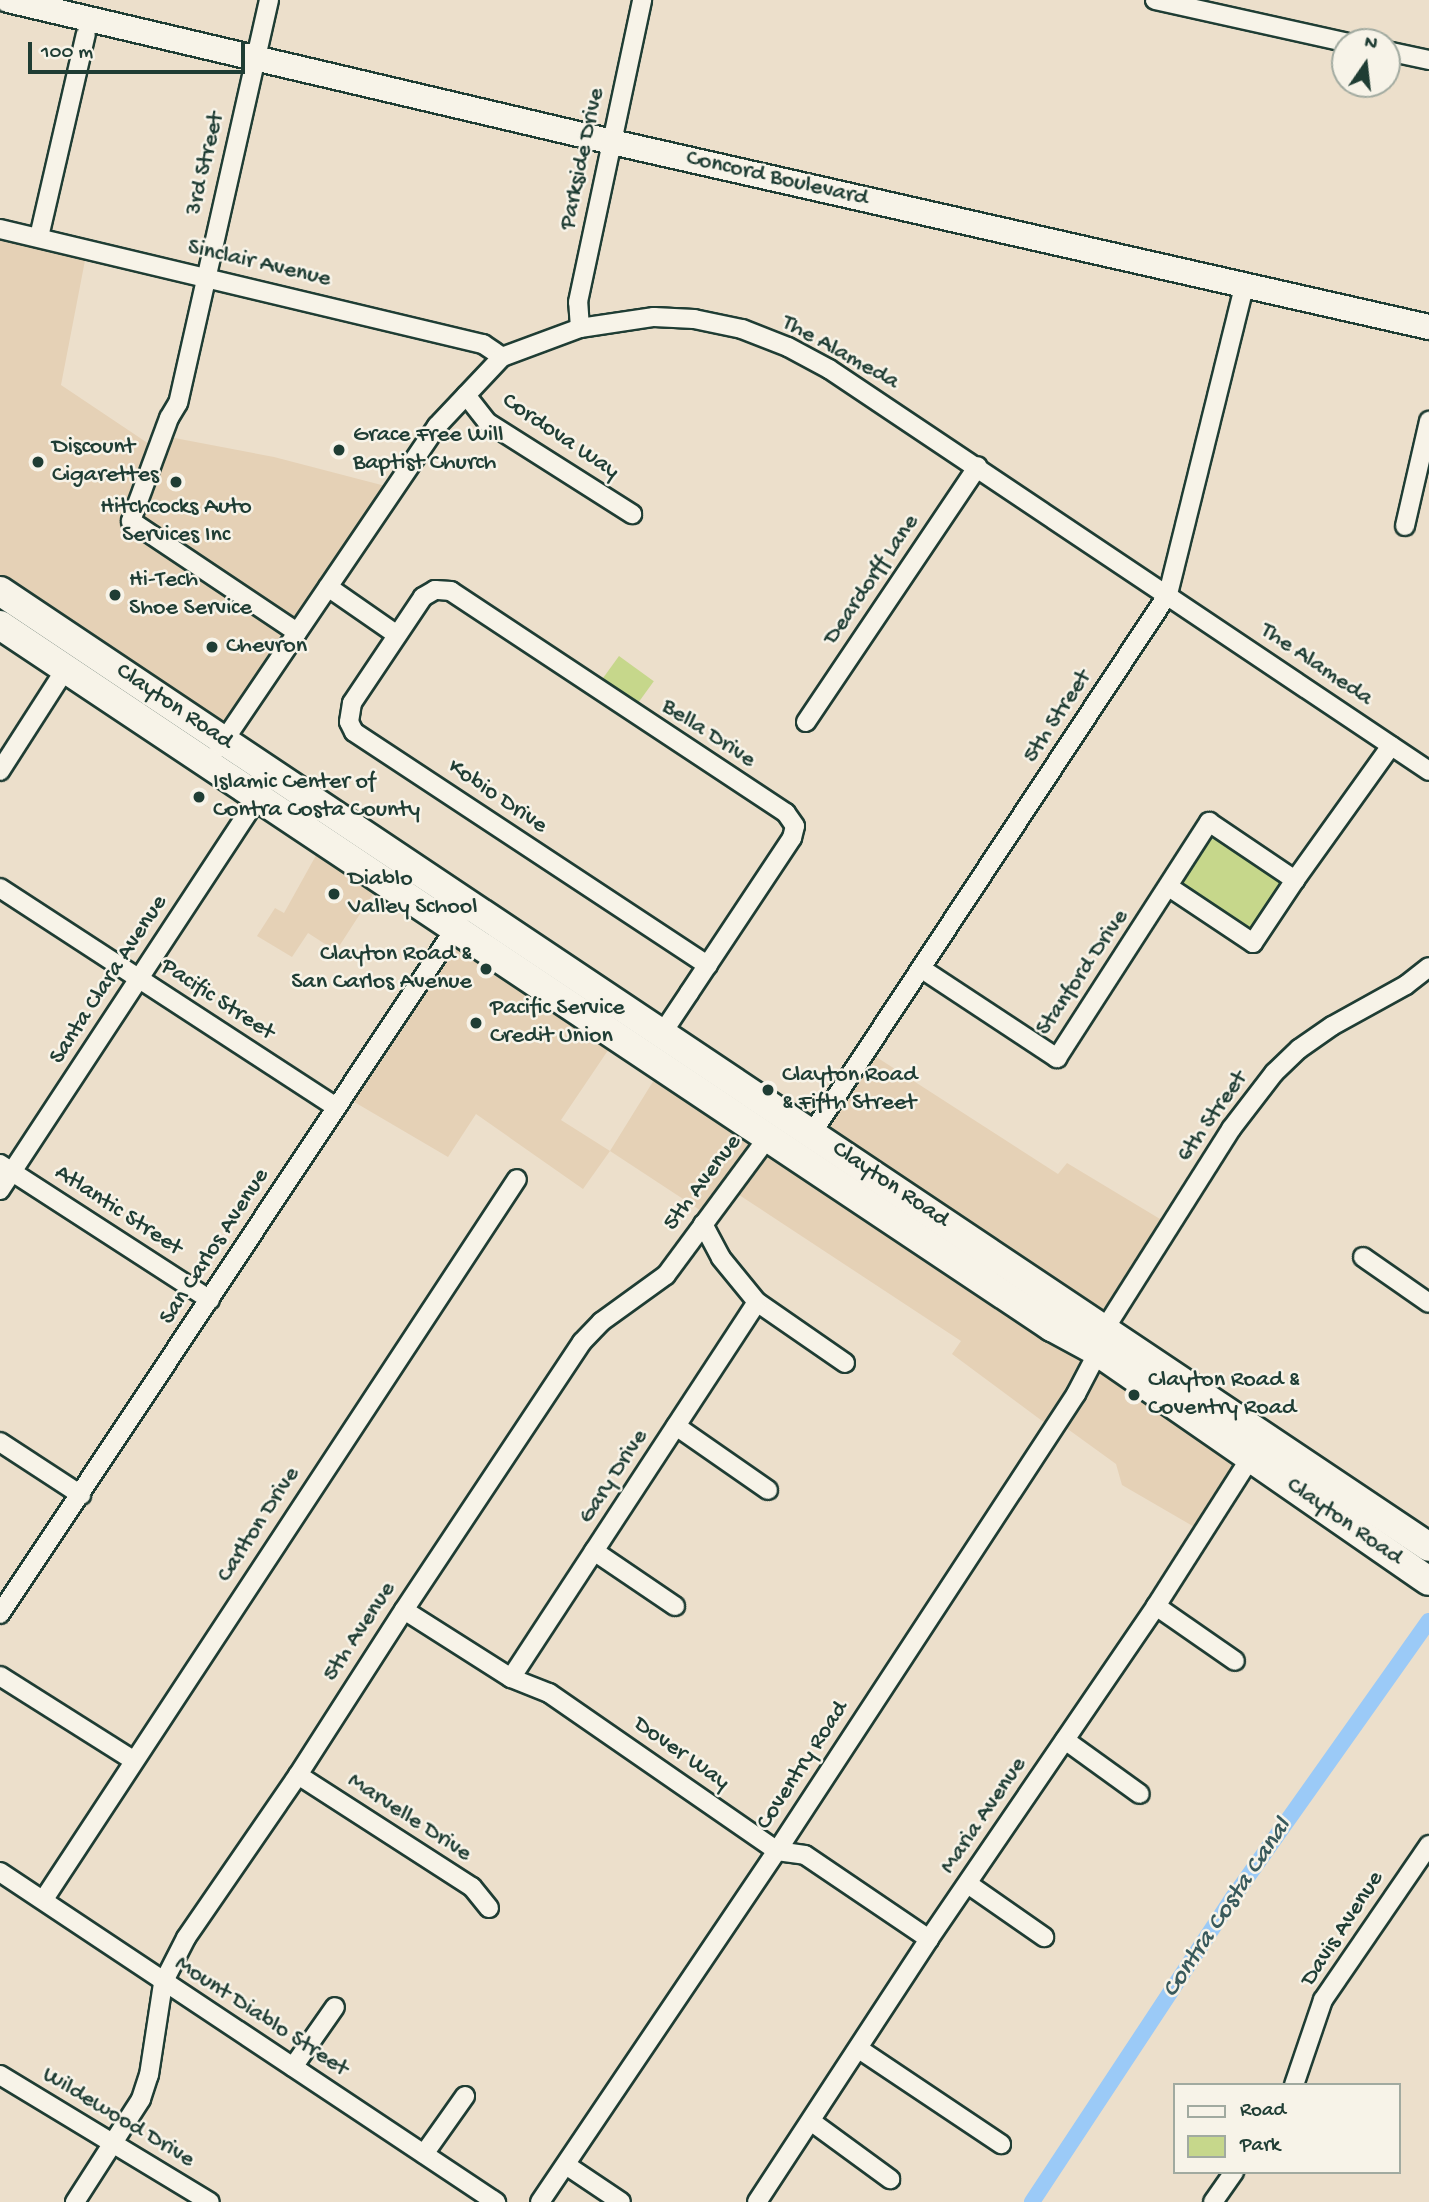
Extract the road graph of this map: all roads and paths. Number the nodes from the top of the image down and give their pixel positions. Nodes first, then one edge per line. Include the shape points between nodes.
1 (8, 0) edge
2 (269, 0) edge
3 (642, 0) edge
4 (1155, 0) edge
5 (1232, 8) edge
6 (0, 14) edge
7 (78, 16) edge
8 (1331, 38) edge
9 (1401, 54) edge
10 (255, 59) junction
11 (1429, 60) edge
12 (612, 142) junction
13 (0, 229) edge
14 (38, 237) junction
15 (206, 276) junction
16 (1245, 284) junction
17 (1429, 327) edge
18 (580, 328) junction
19 (502, 357) junction
20 (466, 395) junction
21 (1429, 421) edge
22 (978, 466) junction
23 (632, 514) dead end
24 (1405, 526) dead end
25 (328, 587) junction
26 (0, 591) edge
27 (1168, 594) junction
28 (0, 625) edge
29 (297, 632) junction
30 (397, 635) junction
31 (66, 668) junction
32 (806, 722) dead end
33 (1391, 746) junction
34 (217, 752) junction
35 (0, 771) edge
36 (1429, 771) edge
37 (259, 796) junction
38 (1295, 880) junction
39 (1169, 887) junction
40 (0, 888) edge
41 (463, 918) junction
42 (708, 965) junction
43 (1429, 967) edge
44 (922, 969) junction
45 (140, 979) junction
46 (663, 1032) junction
47 (687, 1049) junction
48 (337, 1107) junction
49 (812, 1133) junction
50 (768, 1137) junction
51 (6, 1168) edge
52 (517, 1179) dead end
53 (886, 1183) junction
54 (0, 1191) edge
55 (703, 1224) junction
56 (1363, 1257) dead end
57 (210, 1300) junction
58 (757, 1302) junction
59 (1429, 1303) edge
60 (1101, 1341) junction
61 (845, 1363) dead end
62 (676, 1426) junction
63 (0, 1442) edge
64 (1251, 1457) junction
65 (768, 1490) dead end
66 (81, 1495) junction
67 (1428, 1546) edge
68 (594, 1551) junction
69 (1429, 1581) edge
70 (675, 1606) dead end
71 (1156, 1606) junction
72 (404, 1609) junction
73 (0, 1614) edge
74 (1235, 1661) dead end
75 (0, 1676) edge
76 (511, 1678) junction
77 (1065, 1740) junction
78 (133, 1760) junction
79 (298, 1775) junction
80 (1140, 1794) dead end
81 (1429, 1845) edge
82 (777, 1851) junction
83 (0, 1872) edge
84 (968, 1884) junction
85 (44, 1899) junction
86 (489, 1908) dead end
87 (1044, 1937) dead end
88 (929, 1939) junction
89 (163, 1983) junction
90 (335, 2007) dead end
91 (859, 2049) junction
92 (293, 2067) junction
93 (0, 2075) edge
94 (1295, 2083) edge
95 (465, 2096) dead end
96 (812, 2122) junction
97 (1000, 2144) dead end
98 (113, 2145) junction
99 (424, 2154) junction
100 (566, 2165) junction
101 (1233, 2174) edge
102 (890, 2179) dead end
103 (75, 2202) edge
104 (210, 2202) edge
105 (496, 2202) edge
106 (540, 2202) edge
107 (621, 2202) edge
108 (757, 2202) edge
109 (1213, 2202) edge

1 - 7 street, Concord Boulevard
2 - 10 street, 3rd Street
3 - 12 street, Parkside Drive
4 - 5 street
5 - 8 street
6 - 7 street, Concord Boulevard
7 - 10 street, Concord Boulevard
7 - 14 street
9 - 11 street
10 - 12 street, Concord Boulevard
10 - 15 street, 3rd Street
12 - 16 street, Concord Boulevard
12 - 18 street, Parkside Drive via 578,302
13 - 14 street, Sinclair Avenue
14 - 15 street, Sinclair Avenue
15 - 19 street, Sinclair Avenue via 483,344
15 - 29 street, 3rd Street via 178,403 131,521
16 - 17 street, Concord Boulevard
16 - 27 street, 5th Street
18 - 19 street, The Alameda
18 - 22 street, The Alameda via 654,317 742,329 788,346 829,369
19 - 20 street, The Alameda
20 - 23 street, Cordova Way via 487,422
20 - 25 street, The Alameda via 437,426
21 - 24 street
22 - 27 street, The Alameda
22 - 32 street, Deardorff Lane
25 - 29 street, The Alameda
25 - 30 street
26 - 34 main road, Clayton Road
27 - 33 street, The Alameda
27 - 44 street, 5th Street
28 - 31 main road, Clayton Road
29 - 34 street, The Alameda
30 - 42 street, Kobio Drive via 352,703 349,722 354,732
30 - 42 street, Bella Drive via 423,597 441,589 451,591 786,813 795,826 792,838
31 - 34 main road, Clayton Road
31 - 35 street
33 - 36 street, The Alameda
33 - 38 street
34 - 37 main road, Clayton Road
34 - 41 main road, Clayton Road
37 - 41 main road, Clayton Road
37 - 45 street, Santa Clara Avenue
38 - 39 street via 1254,943
38 - 39 street, Stanford Drive via 1209,822
39 - 44 street, Stanford Drive via 1057,1058
40 - 45 street, Pacific Street
41 - 46 main road, Clayton Road
41 - 48 street, San Carlos Avenue
41 - 50 main road, Clayton Road
42 - 46 street, Bella Drive
43 - 60 street, 6th Street via 1332,1026 1274,1073 1231,1129
44 - 49 street, 5th Street
45 - 48 street, Pacific Street
45 - 51 street, Santa Clara Avenue
46 - 47 main road, Clayton Road
47 - 49 main road, Clayton Road
47 - 50 street via 700,1075 757,1114
48 - 57 street, San Carlos Avenue
49 - 53 main road, Clayton Road
50 - 53 street via 792,1135 852,1177
50 - 55 street, 5th Avenue
50 - 60 main road, Clayton Road via 1052,1327
51 - 54 street, Santa Clara Avenue
51 - 57 street, Atlantic Street
52 - 78 street, Carlton Drive
53 - 60 main road, Clayton Road
55 - 58 street via 721,1258
55 - 72 street, 5th Avenue via 666,1275 601,1322 582,1342
56 - 59 street
57 - 66 street, San Carlos Avenue
58 - 61 street
58 - 62 street, Gary Drive
60 - 64 main road, Clayton Road
60 - 67 main road, Clayton Road
60 - 82 street, Coventry Road via 1076,1394
62 - 65 street
62 - 68 street, Gary Drive
63 - 66 street
64 - 69 main road, Clayton Road
64 - 71 street, Maria Avenue
66 - 73 street, San Carlos Avenue
68 - 70 street
68 - 76 street, Gary Drive
71 - 74 street
71 - 77 street, Maria Avenue
72 - 76 street, Dover Way
72 - 79 street, 5th Avenue
75 - 78 street
76 - 82 street, Dover Way via 549,1693
77 - 80 street
77 - 84 street, Maria Avenue
78 - 85 street, Carlton Drive
79 - 86 street, Marvelle Drive via 472,1887
79 - 89 street, 5th Avenue via 186,1938
81 - 94 street, Davis Avenue via 1324,2000
82 - 88 street, Dover Way via 804,1856
82 - 100 street, Coventry Road
83 - 85 street, Mount Diablo Street
84 - 87 street
84 - 88 street, Maria Avenue
85 - 89 street, Mount Diablo Street
88 - 91 street, Maria Avenue
89 - 92 street, Mount Diablo Street
89 - 98 street, 5th Avenue via 149,2075 141,2099
90 - 92 street
91 - 96 street, Maria Avenue
91 - 97 street
92 - 99 street, Mount Diablo Street
93 - 98 street, Wildewood Drive
95 - 99 street
96 - 102 street
96 - 108 street, Maria Avenue
98 - 103 street, 5th Avenue
98 - 104 street, Wildewood Drive
99 - 105 street, Mount Diablo Street
100 - 106 street, Coventry Road
100 - 107 street
101 - 109 street

